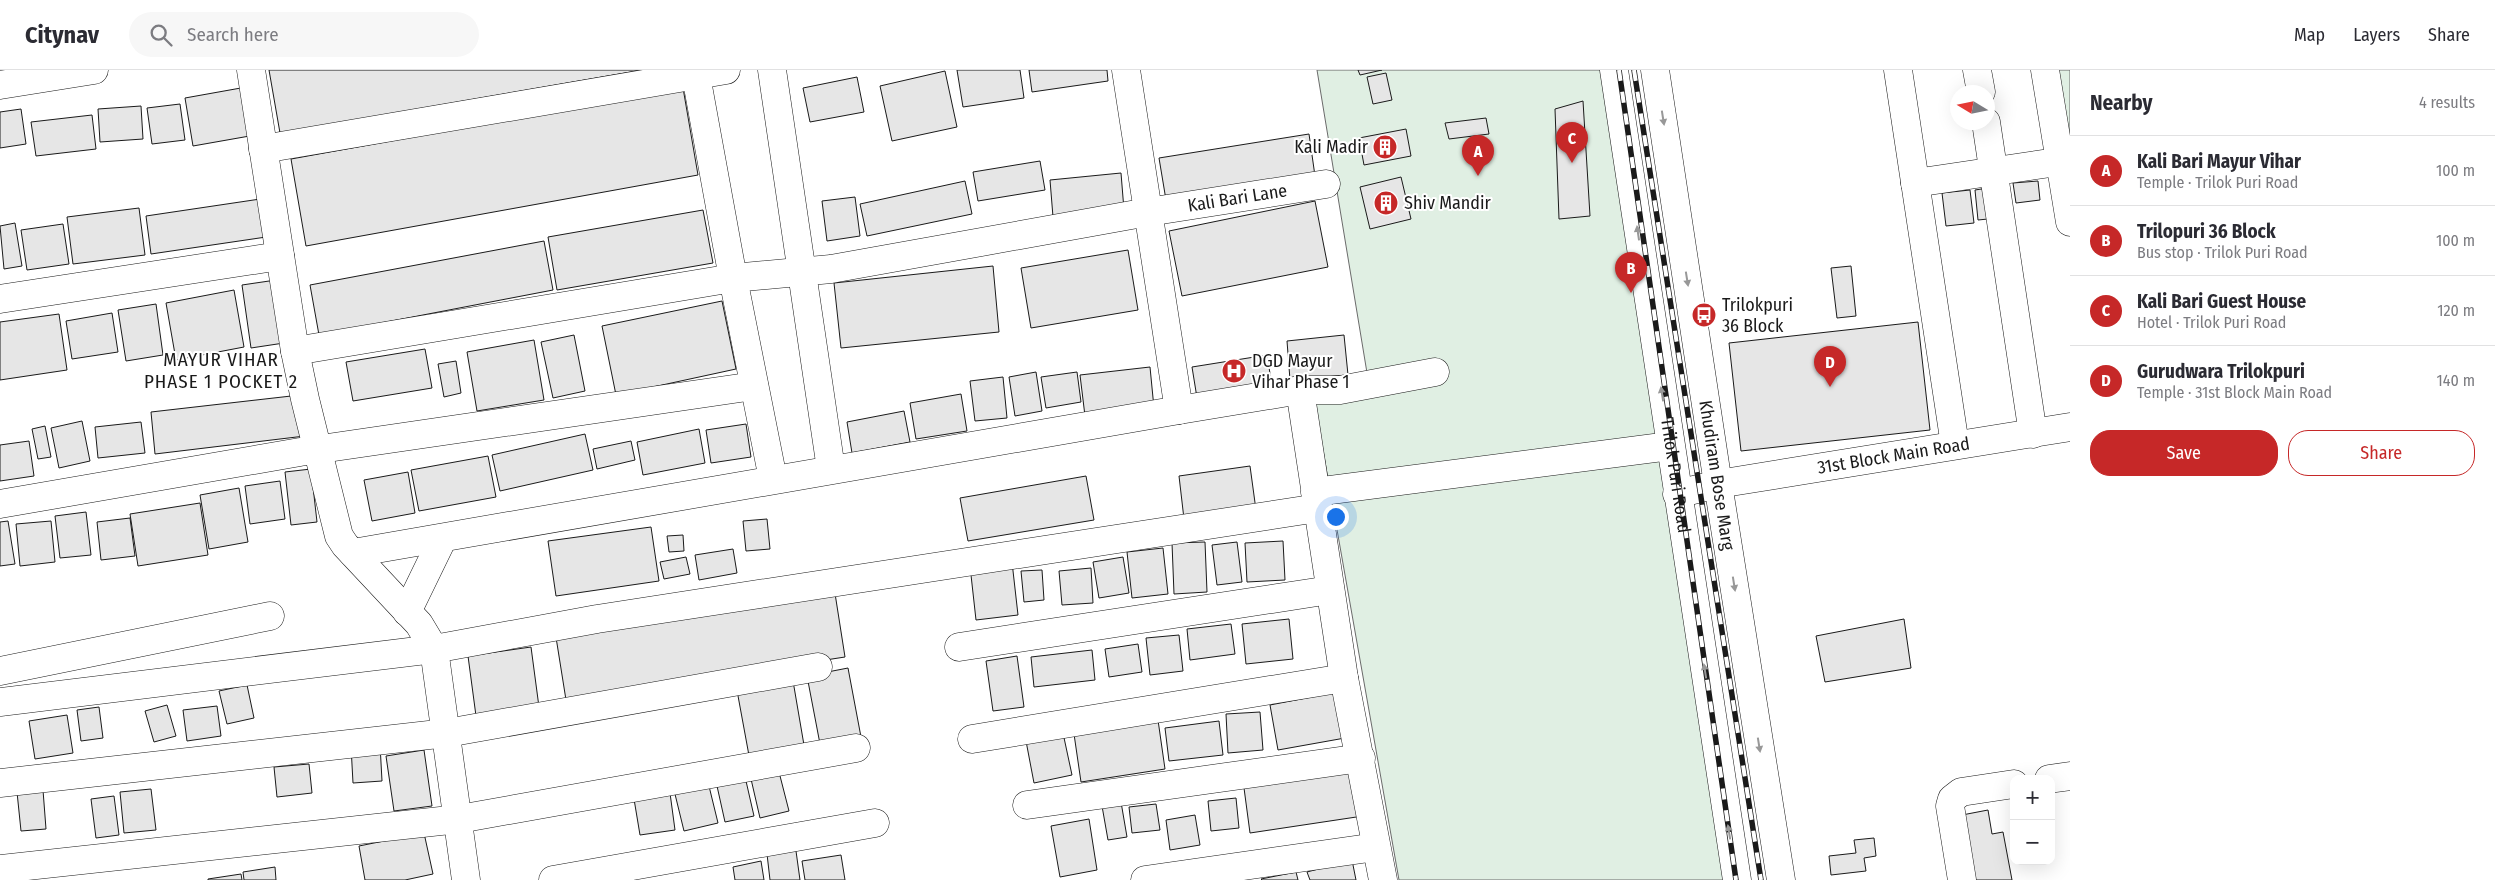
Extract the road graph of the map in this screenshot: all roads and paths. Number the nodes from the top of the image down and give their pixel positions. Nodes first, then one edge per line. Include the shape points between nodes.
1 (94, 70) edge
2 (251, 70) edge
3 (726, 70) edge
4 (772, 70) edge
5 (1126, 70) edge
6 (1614, 70) edge
7 (1655, 70) edge
8 (1898, 70) edge
9 (1978, 70) edge
10 (2045, 70) edge
11 (695, 72) edge
12 (0, 85) edge
13 (1980, 85) edge
14 (1987, 130) edge
15 (263, 149) junction
16 (2065, 160) edge
17 (1994, 171) junction
18 (1915, 183) junction
19 (1326, 184) dead end
20 (1148, 212) junction
21 (2070, 222) edge
22 (280, 256) junction
23 (801, 272) junction
24 (733, 278) junction
25 (0, 298) edge
26 (295, 351) junction
27 (1435, 372) dead end
28 (754, 386) junction
29 (1300, 390) junction
30 (1179, 410) junction
31 (2070, 427) edge
32 (2033, 434) junction
33 (1956, 445) junction
34 (1670, 446) junction
35 (317, 450) junction
36 (831, 470) junction
37 (773, 479) junction
38 (1718, 484) junction
39 (1677, 494) junction
40 (1316, 500) junction
41 (0, 504) edge
42 (443, 538) junction
43 (353, 554) junction
44 (1330, 590) junction
45 (407, 612) junction
46 (270, 616) dead end
47 (959, 647) dead end
48 (434, 648) junction
49 (818, 667) dead end
50 (0, 671) edge
51 (1344, 678) junction
52 (0, 702) edge
53 (447, 732) junction
54 (972, 739) dead end
55 (856, 748) dead end
56 (1360, 758) junction
57 (2070, 776) edge
58 (2055, 778) edge
59 (0, 783) edge
60 (2010, 785) edge
61 (1027, 805) dead end
62 (458, 819) junction
63 (875, 823) dead end
64 (1376, 847) junction
65 (0, 869) edge
66 (466, 880) edge
67 (554, 880) edge
68 (1145, 880) edge
69 (1383, 880) edge
70 (1737, 880) edge
71 (1781, 880) edge
72 (1962, 880) edge

1 - 12 street
2 - 15 street
3 - 11 street
4 - 23 street
5 - 20 street
34 -> 6 street, Trilok Puri Road
7 -> 38 street, Khudiram Bose Marg
8 - 18 street
9 - 13 street
10 - 16 street
11 - 15 street
11 - 24 street
14 - 17 street
15 - 22 street
16 - 17 street
16 - 21 street
17 - 18 street
17 - 32 street
18 - 33 street
19 - 20 street, Kali Bari Lane
20 - 23 street, Kali Bari Lane
20 - 30 street
22 - 25 street
22 - 26 street
23 - 24 street, Kali Bari Lane
23 - 36 street
24 - 26 street, Kali Bari Lane
24 - 28 street
26 - 35 street
27 - 29 street via 1340,390
28 - 35 street
28 - 37 street
29 - 30 street
29 - 40 street
30 - 36 street
31 - 32 street, 31st Block Main Road
32 - 33 street, 31st Block Main Road
33 - 38 street, 31st Block Main Road
34 - 39 street, Trilok Puri Road
34 - 40 street
35 - 41 street
35 - 43 street via 339,536
36 - 37 street
37 - 42 street
38 - 39 street, 31st Block Main Road
38 -> 71 street, Khudiram Bose Marg
70 -> 39 street, Trilok Puri Road
40 - 44 street
40 - 48 street
42 - 43 street
42 - 45 street
43 - 45 street
44 - 47 street
44 - 51 street
45 - 48 street
46 - 50 street
48 - 52 street
48 - 53 street
49 - 53 street
51 - 54 street
51 - 56 street
53 - 59 street
53 - 62 street
55 - 62 street
56 - 61 street
56 - 64 street
57 - 58 street
60 - 72 street via 1962,792 1952,799 1950,806
62 - 65 street
62 - 66 street
63 - 67 street
64 - 68 street
64 - 69 street

